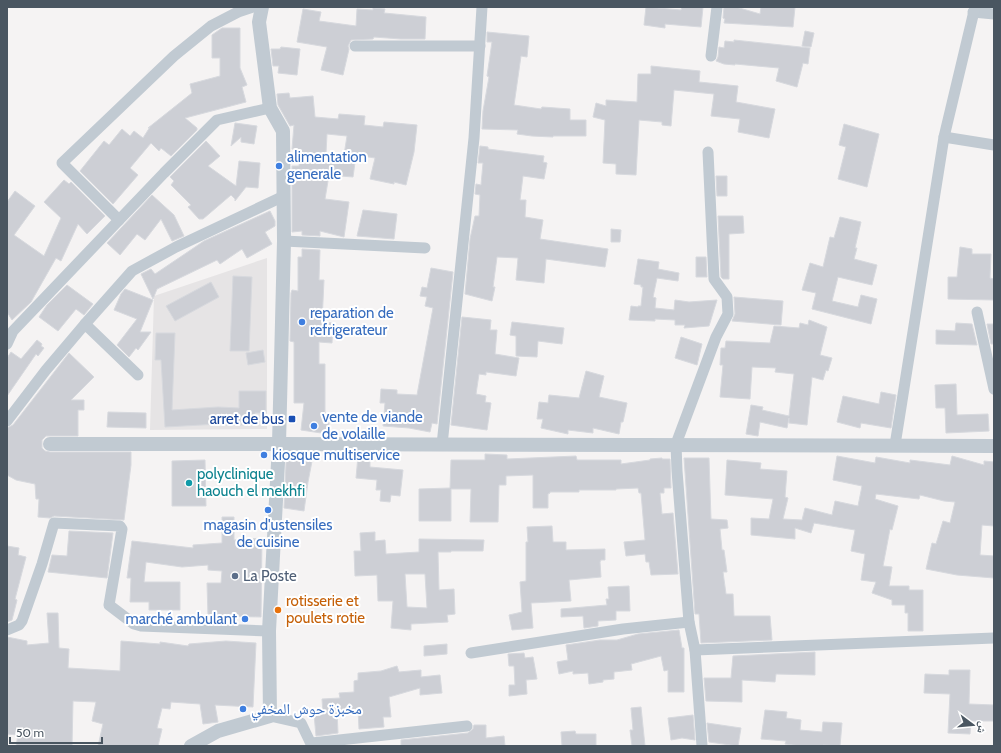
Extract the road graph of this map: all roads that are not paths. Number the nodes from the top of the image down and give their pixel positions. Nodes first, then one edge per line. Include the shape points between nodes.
1 (253, 7) edge
2 (262, 7) edge
3 (482, 7) edge
4 (717, 7) edge
5 (974, 9) edge
6 (994, 14) edge
7 (355, 46) dead end
8 (480, 46) junction
9 (711, 56) dead end
10 (270, 108) junction
11 (944, 137) junction
12 (994, 145) edge
13 (708, 152) dead end
14 (284, 196) junction
15 (119, 220) junction
16 (284, 241) junction
17 (425, 248) dead end
18 (977, 312) dead end
19 (86, 324) junction
20 (7, 344) edge
21 (138, 375) dead end
22 (994, 389) edge
23 (7, 421) edge
24 (50, 444) dead end
25 (279, 444) junction
26 (676, 444) junction
27 (442, 445) junction
28 (896, 445) junction
29 (994, 446) edge
30 (689, 622) junction
31 (7, 630) edge
32 (269, 631) junction
33 (994, 638) edge
34 (695, 650) junction
35 (471, 654) dead end
36 (270, 716) junction
37 (467, 726) dead end
38 (312, 744) edge
39 (191, 746) edge
40 (702, 746) edge

1 - 15 street via 211,26 174,56 62,163
2 - 10 street via 259,22
3 - 8 street
4 - 9 street
5 - 6 street
5 - 11 street
7 - 8 street
8 - 27 street via 474,138
10 - 14 street via 283,132
10 - 15 street via 217,120
11 - 12 street
11 - 28 street
13 - 26 street via 714,279 728,297 728,314 716,337
14 - 16 street
14 - 19 street via 176,247 132,272
15 - 20 street via 13,331
16 - 17 street
16 - 25 street
18 - 22 street
19 - 21 street
19 - 23 street
24 - 25 street
25 - 27 street
25 - 32 street
26 - 27 street
26 - 28 street
26 - 30 street
28 - 29 street
30 - 34 street
30 - 35 street via 623,629
31 - 32 street via 22,621 54,523 120,526 122,529 109,605 134,624
32 - 36 street
33 - 34 street
34 - 40 street
36 - 38 street via 301,724
36 - 39 street via 218,731
37 - 38 street

